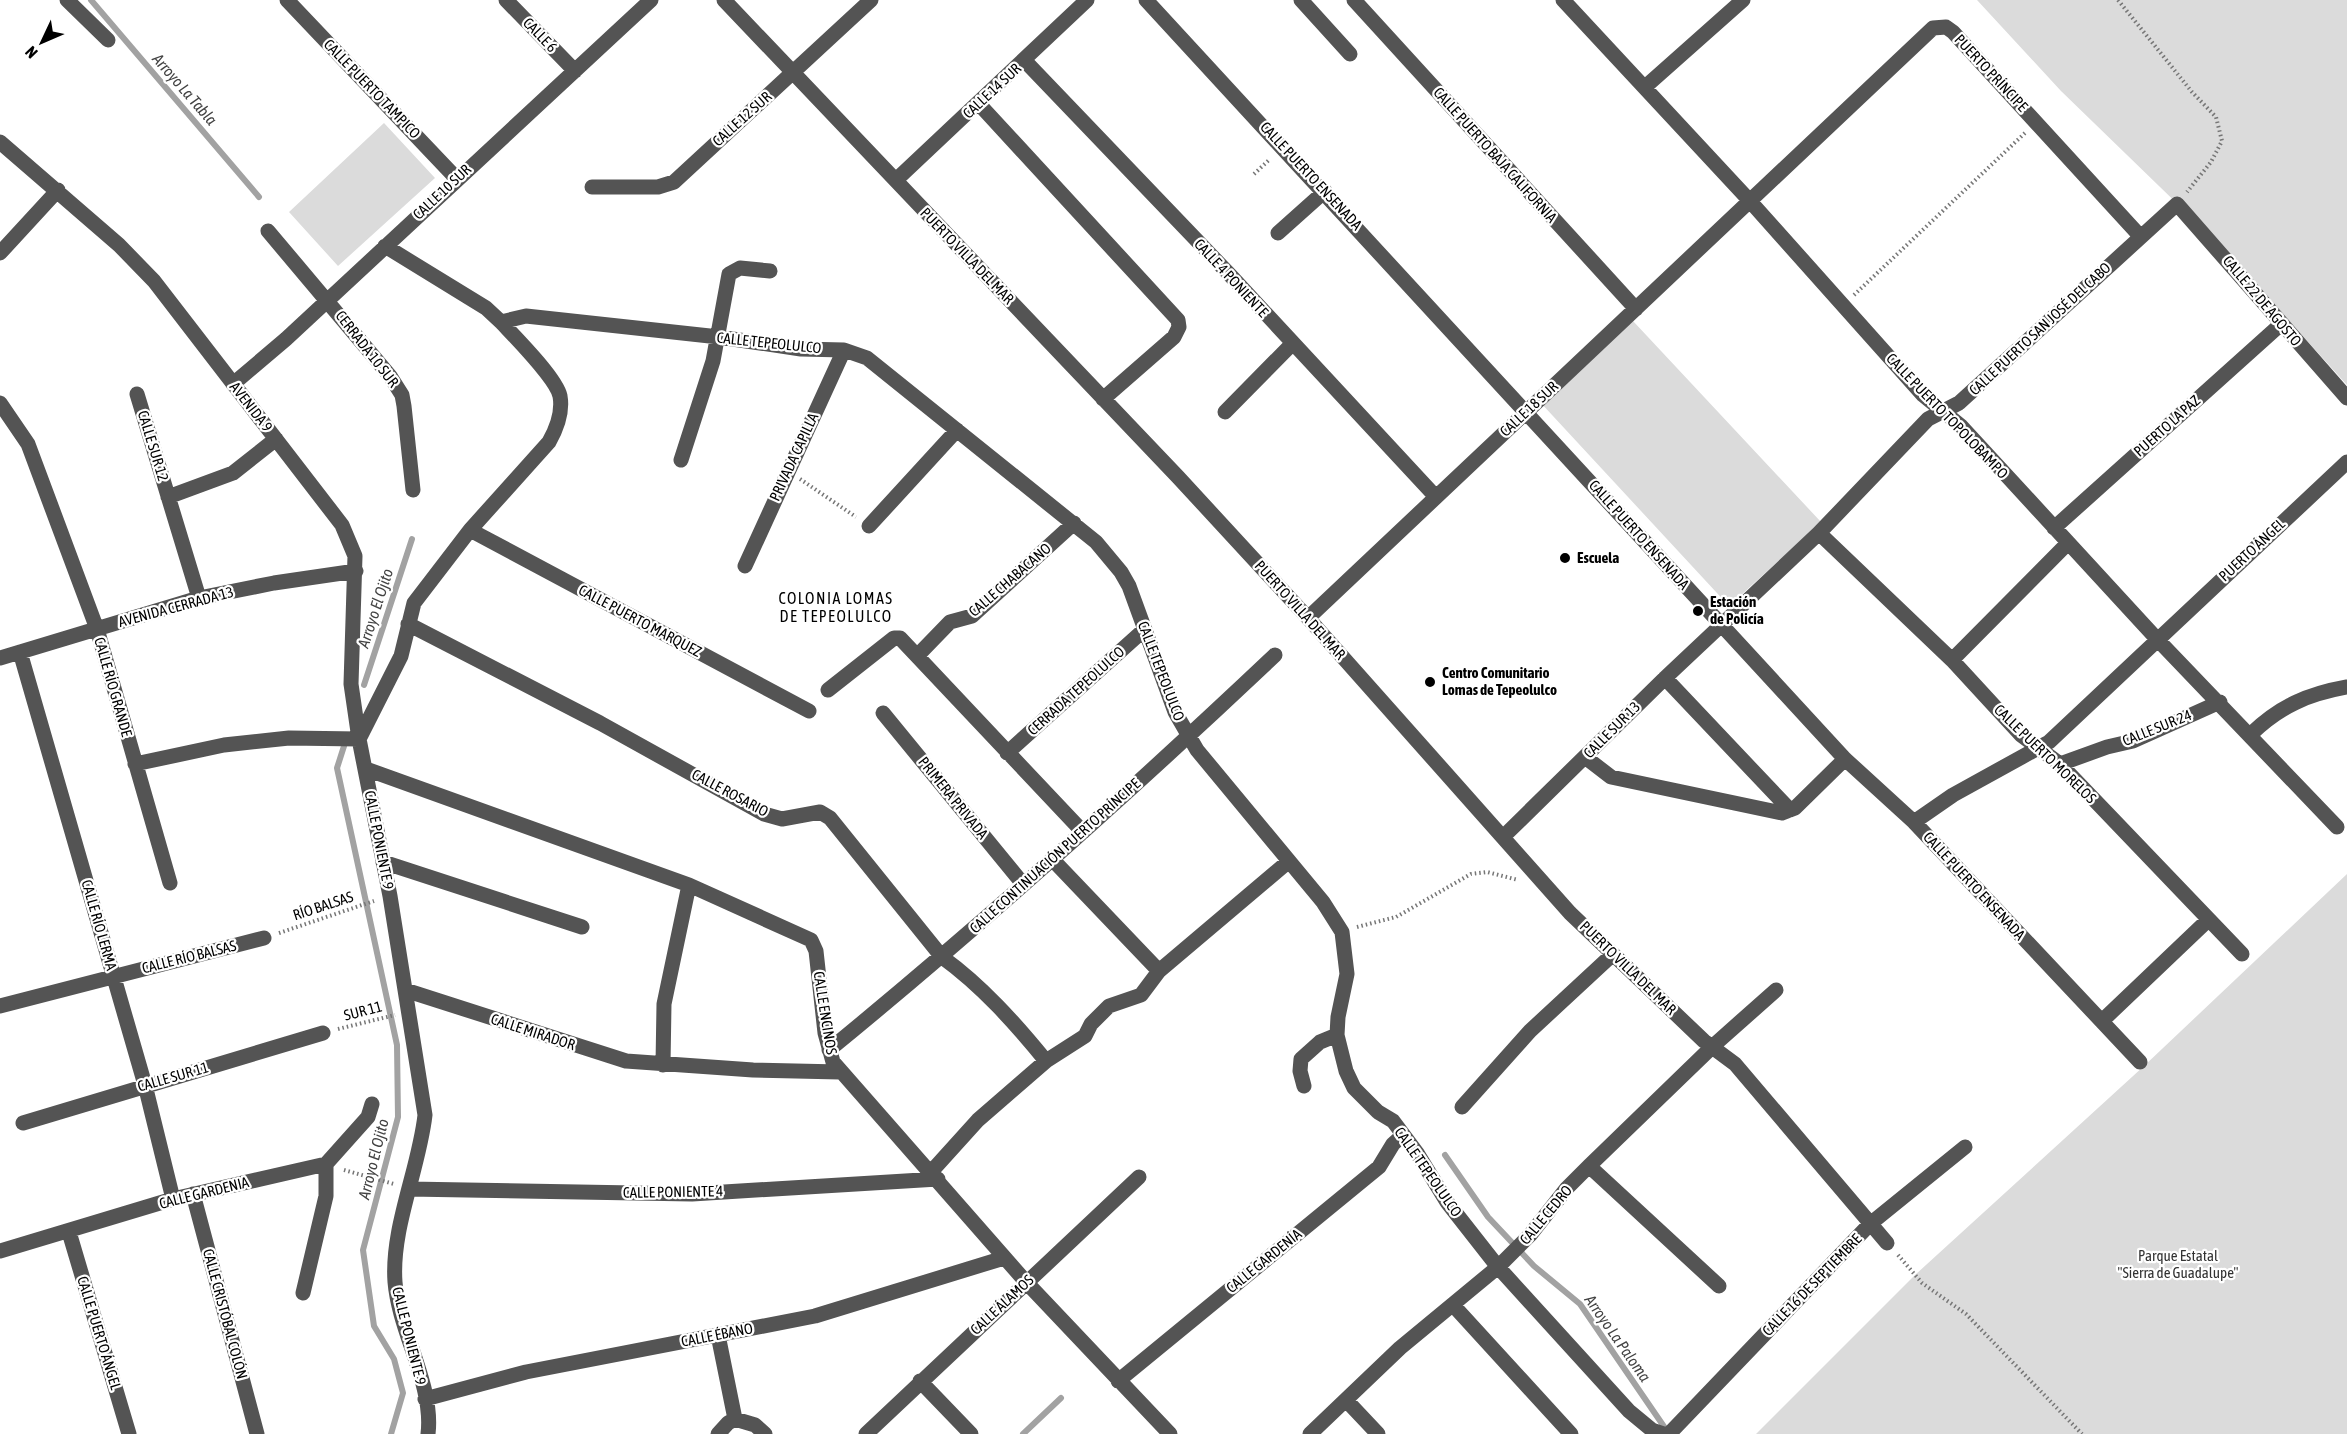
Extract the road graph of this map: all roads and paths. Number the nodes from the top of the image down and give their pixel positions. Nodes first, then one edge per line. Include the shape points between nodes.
1 (67, 0) edge
2 (286, 0) edge
3 (506, 0) edge
4 (651, 0) edge
5 (724, 0) edge
6 (871, 0) edge
7 (1087, 0) edge
8 (1146, 0) edge
9 (1301, 0) edge
10 (1354, 0) edge
11 (1563, 0) edge
12 (1743, 0) edge
13 (2118, 0) edge
14 (108, 40) dead end
15 (1350, 54) dead end
16 (1025, 61) junction
17 (575, 71) junction
18 (793, 73) junction
19 (1645, 87) junction
20 (979, 104) junction
21 (2036, 122) junction
22 (0, 142) edge
23 (457, 179) junction
24 (896, 180) junction
25 (592, 187) dead end
26 (58, 190) junction
27 (1325, 191) junction
28 (1749, 200) junction
29 (2177, 204) junction
30 (268, 231) dead end
31 (1278, 234) dead end
32 (2140, 236) junction
33 (385, 246) junction
34 (0, 253) edge
35 (770, 271) dead end
36 (328, 300) junction
37 (1843, 306) junction
38 (1636, 309) junction
39 (501, 322) junction
40 (2280, 325) junction
41 (718, 337) junction
42 (1292, 344) junction
43 (844, 350) junction
44 (233, 384) junction
45 (137, 394) dead end
46 (2347, 398) edge
47 (1103, 399) junction
48 (0, 403) edge
49 (1527, 411) junction
50 (1225, 412) dead end
51 (1943, 412) junction
52 (957, 430) junction
53 (276, 439) junction
54 (681, 460) dead end
55 (2347, 462) edge
56 (787, 470) junction
57 (413, 490) dead end
58 (168, 497) junction
59 (1436, 497) junction
60 (1074, 524) junction
61 (869, 526) joint
62 (2054, 528) junction
63 (470, 530) junction
64 (1819, 533) junction
65 (2068, 543) junction
66 (745, 566) dead end
67 (356, 571) junction
68 (199, 598) junction
69 (1308, 618) junction
70 (408, 624) junction
71 (1721, 626) junction
72 (97, 629) junction
73 (1144, 629) junction
74 (2156, 638) junction
75 (21, 652) junction
76 (918, 655) junction
77 (1275, 655) dead end
78 (0, 658) edge
79 (1952, 660) junction
80 (1665, 678) junction
81 (2347, 687) edge
82 (828, 690) dead end
83 (2220, 702) junction
84 (809, 711) dead end
85 (883, 713) dead end
86 (2251, 734) junction
87 (1189, 736) junction
88 (359, 739) junction
89 (2038, 749) junction
90 (1007, 753) junction
91 (1585, 757) junction
92 (1845, 759) junction
93 (135, 764) junction
94 (2060, 764) junction
95 (366, 769) junction
96 (1790, 810) junction
97 (1914, 822) junction
98 (2337, 827) dead end
99 (1083, 832) junction
100 (1504, 836) junction
101 (1052, 860) junction
102 (1289, 861) junction
103 (383, 862) junction
104 (1535, 874) junction
105 (170, 884) dead end
106 (1023, 884) junction
107 (689, 885) junction
108 (390, 896) junction
109 (2208, 920) junction
110 (582, 927) dead end
111 (1342, 932) junction
112 (264, 938) joint
113 (2242, 954) dead end
114 (1612, 955) junction
115 (942, 957) junction
116 (1159, 971) junction
117 (113, 976) junction
118 (405, 990) junction
119 (1776, 990) dead end
120 (0, 1006) edge
121 (409, 1011) junction
122 (2102, 1021) junction
123 (323, 1033) joint
124 (1337, 1035) junction
125 (1713, 1046) junction
126 (829, 1050) junction
127 (1046, 1061) junction
128 (2140, 1062) dead end
129 (663, 1065) junction
130 (840, 1072) junction
131 (145, 1085) junction
132 (1304, 1086) dead end
133 (372, 1104) dead end
134 (1461, 1107) dead end
135 (23, 1123) dead end
136 (1404, 1135) junction
137 (1965, 1147) dead end
138 (326, 1164) junction
139 (1589, 1166) junction
140 (934, 1176) junction
141 (1139, 1177) dead end
142 (409, 1189) junction
143 (193, 1194) junction
144 (173, 1199) junction
145 (1870, 1224) junction
146 (69, 1232) junction
147 (1887, 1243) joint
148 (0, 1251) edge
149 (1004, 1258) junction
150 (1498, 1268) junction
151 (1026, 1282) junction
152 (1719, 1286) dead end
153 (303, 1293) dead end
154 (1453, 1305) junction
155 (718, 1335) junction
156 (920, 1381) junction
157 (1118, 1381) junction
158 (425, 1399) junction
159 (1346, 1400) junction
160 (735, 1419) junction
161 (129, 1434) edge
162 (257, 1434) edge
163 (428, 1434) edge
164 (718, 1434) edge
165 (765, 1434) edge
166 (866, 1434) edge
167 (971, 1434) edge
168 (1170, 1434) edge
169 (1310, 1434) edge
170 (1378, 1434) edge
171 (1571, 1434) edge
172 (1664, 1434) edge
173 (1669, 1434) edge
174 (2082, 1434) edge

1 - 14 street
2 - 23 street, CALLE PUERTO TAMPICO
3 - 17 street, CALLE 6
4 - 17 street, CALLE 10 SUR
5 - 18 street, PUERTO VILLA DEL MAR
6 - 18 street, CALLE 12 SUR
7 - 16 street, CALLE 14 SUR
8 - 27 street, CALLE PUERTO ENSENADA
9 - 15 street
10 - 38 street, CALLE PUERTO BAJA CALIFORNIA
11 - 19 street, CALLE PUERTO TOPOLOBAMPO
12 - 19 street
13 - 29 path via 2216,117 2222,141 2211,162
16 - 20 street, CALLE 14 SUR
16 - 42 street, CALLE 4 PONIENTE
17 - 23 street, CALLE 10 SUR
18 - 24 street, PUERTO VILLA DEL MAR
18 - 25 street, CALLE 12 SUR via 674,182 658,187
19 - 28 street, CALLE PUERTO TOPOLOBAMPO
20 - 24 street, CALLE 14 SUR
20 - 47 street via 1178,320 1174,337
21 - 28 street, PUERTO PRÍNCIPE via 1953,32 1946,27 1933,28
21 - 32 street, PUERTO PRÍNCIPE
21 - 37 path
22 - 26 street, AVENIDA 9
23 - 33 street, CALLE 10 SUR
24 - 47 street, PUERTO VILLA DEL MAR
26 - 34 street
26 - 44 street, AVENIDA 9 via 154,281
27 - 31 street
27 - 49 street, CALLE PUERTO ENSENADA
28 - 37 street, CALLE PUERTO TOPOLOBAMPO
28 - 38 street, CALLE 18 SUR
29 - 32 street, CALLE PUERTO SAN JOSÉ DEL CABO
29 - 40 street, CALLE 22 DE AGOSTO
30 - 36 street, CERRADA 10 SUR
32 - 51 street, CALLE PUERTO SAN JOSÉ DEL CABO via 1959,403
33 - 36 street, CALLE 10 SUR
33 - 39 street via 486,308
35 - 41 street via 740,268 729,274
36 - 44 street, CALLE 10 SUR
36 - 57 street, CERRADA 10 SUR via 402,395
37 - 51 street, CALLE PUERTO TOPOLOBAMPO
38 - 49 street, CALLE 18 SUR
39 - 41 street, CALLE TEPEOLULCO via 526,316
39 - 63 street via 555,385 560,393 561,411 549,442
40 - 46 street, CALLE 22 DE AGOSTO
40 - 62 street, PUERTO LA PAZ
41 - 43 street, CALLE TEPEOLULCO via 801,349
41 - 54 street
42 - 50 street
42 - 59 street, CALLE 4 PONIENTE
43 - 52 street, CALLE TEPEOLULCO via 867,358
43 - 56 street, PRIVADA CAPILLA
44 - 53 street, AVENIDA 9
45 - 58 street, CALLE SUR 12
47 - 69 street, PUERTO VILLA DEL MAR
48 - 72 street, CALLE RÍO GRANDE via 28,444
49 - 59 street, CALLE 18 SUR
49 - 71 street, CALLE PUERTO ENSENADA
51 - 62 street, CALLE PUERTO TOPOLOBAMPO via 1961,426
51 - 64 street, CALLE PUERTO SAN JOSÉ DEL CABO via 1928,419
52 - 60 street, CALLE TEPEOLULCO
52 - 61 street
53 - 58 street, CALLE SUR 12 via 227,477
53 - 67 street, AVENIDA 9 via 342,525 352,544
55 - 74 street, PUERTO ÁNGEL
56 - 61 path
56 - 66 street, PRIVADA CAPILLA
58 - 68 street, CALLE SUR 12
59 - 69 street, CALLE 18 SUR
60 - 73 street, CALLE TEPEOLULCO via 1096,542 1121,572
60 - 76 street, CALLE CHABACANO via 966,619 950,622
62 - 65 street, CALLE PUERTO TOPOLOBAMPO
63 - 70 street via 414,603
63 - 84 street, CALLE PUERTO MARQUEZ
64 - 71 street, CALLE PUERTO SAN JOSÉ DEL CABO
64 - 79 street, CALLE PUERTO MORELOS
65 - 74 street, CALLE PUERTO TOPOLOBAMPO
65 - 79 street
67 - 68 street, AVENIDA CERRADA 13
67 - 88 street, AVENIDA 9 via 351,684
68 - 72 street, AVENIDA CERRADA 13
69 - 100 street, PUERTO VILLA DEL MAR
70 - 88 street via 401,656
70 - 115 street, CALLE ROSARIO via 600,723 764,814 782,819 820,812 830,818
71 - 80 street, CALLE SUR 13
71 - 92 street, CALLE PUERTO ENSENADA
72 - 75 street, AVENIDA CERRADA 13
72 - 93 street, CALLE RÍO GRANDE
73 - 87 street, CALLE TEPEOLULCO via 1175,712
73 - 90 street, CERRADA TEPEOLULCO
74 - 83 street, CALLE PUERTO TOPOLOBAMPO
74 - 89 street, PUERTO ÁNGEL
75 - 78 street, AVENIDA CERRADA 13
75 - 117 street, CALLE RÍO LERMA
76 - 82 street via 904,640 894,638
76 - 90 street
77 - 87 street, CALLE CONTINUACIÓN PUERTO PRÍNCIPE
79 - 89 street, CALLE PUERTO MORELOS
80 - 91 street, CALLE SUR 13
80 - 96 street
81 - 86 street via 2313,693
83 - 86 street, CALLE PUERTO TOPOLOBAMPO
83 - 94 street, CALLE SUR 24 via 2133,741
85 - 106 street, PRIMERA PRIVADA
86 - 98 street, CALLE PUERTO TOPOLOBAMPO
87 - 99 street, CALLE CONTINUACIÓN PUERTO PRÍNCIPE
87 - 102 street, CALLE TEPEOLULCO
88 - 93 street via 289,738 224,745
88 - 95 street, CALLE PONIENTE 9
89 - 94 street, CALLE PUERTO MORELOS
89 - 97 street via 1953,795
90 - 99 street
91 - 96 street via 1611,777 1770,812
91 - 100 street, CALLE SUR 13
92 - 96 street
92 - 97 street, CALLE PUERTO ENSENADA
93 - 105 street, CALLE RÍO GRANDE
94 - 109 street, CALLE PUERTO MORELOS
95 - 103 street, CALLE PONIENTE 9
95 - 107 street, CALLE ENCINOS
97 - 122 street, CALLE PUERTO ENSENADA
99 - 101 street, CALLE CONTINUACIÓN PUERTO PRÍNCIPE
100 - 104 street, PUERTO VILLA DEL MAR
101 - 106 street, CALLE CONTINUACIÓN PUERTO PRÍNCIPE
101 - 116 street
102 - 111 street, CALLE TEPEOLULCO
102 - 116 street
103 - 108 street, CALLE PONIENTE 9
103 - 110 street
104 - 111 path via 1515,880 1487,872 1471,874 1396,917
104 - 114 street, PUERTO VILLA DEL MAR
106 - 115 street, CALLE CONTINUACIÓN PUERTO PRÍNCIPE
107 - 126 street, CALLE ENCINOS via 811,940 816,951
107 - 129 street via 663,1004
108 - 112 path, RÍO BALSAS
108 - 118 street, CALLE PONIENTE 9
109 - 113 street, CALLE PUERTO MORELOS
109 - 122 street
111 - 124 street, CALLE TEPEOLULCO via 1347,974
112 - 117 street, CALLE RÍO BALSAS
114 - 125 street, PUERTO VILLA DEL MAR
114 - 134 street via 1530,1031
115 - 126 street, CALLE CONTINUACIÓN PUERTO PRÍNCIPE
115 - 127 street, CALLE ROSARIO via 1012,1020
116 - 127 street via 1141,994 1109,1006 1085,1036
117 - 120 street, CALLE RÍO BALSAS
117 - 131 street, CALLE RÍO LERMA
118 - 121 street, CALLE PONIENTE 9
118 - 129 street, CALLE MIRADOR via 596,1053
119 - 125 street, CALLE CEDRO
121 - 123 path, SUR 11
121 - 142 street, CALLE PONIENTE 9 via 425,1115
122 - 128 street, CALLE PUERTO ENSENADA
123 - 131 street, CALLE SUR 11
124 - 132 street via 1320,1042 1301,1059
124 - 136 street, CALLE TEPEOLULCO via 1354,1088
125 - 139 street, CALLE CEDRO
125 - 145 street, PUERTO VILLA DEL MAR via 1735,1064
126 - 130 street, CALLE ENCINOS
127 - 140 street via 978,1120
129 - 130 street, CALLE MIRADOR
130 - 140 street, CALLE ENCINOS
131 - 135 street, CALLE SUR 11
131 - 144 street, CALLE RÍO LERMA
133 - 138 street via 368,1117
136 - 150 street, CALLE TEPEOLULCO via 1447,1202
136 - 157 street, CALLE GARDENÍA via 1393,1143 1379,1167
137 - 145 street, CALLE 16 DE SEPTIEMBRE
138 - 142 path
138 - 143 street, CALLE GARDENIA
138 - 153 street via 326,1196
139 - 150 street, CALLE CEDRO
139 - 152 street
140 - 142 street, CALLE PONIENTE 4 via 692,1194
140 - 149 street, CALLE ENCINOS
141 - 151 street, CALLE ÁLAMOS
142 - 158 street, CALLE PONIENTE 9 via 395,1281
143 - 144 street, CALLE GARDENIA
143 - 162 street, CALLE CRISTÓBAL COLÓN
144 - 146 street, CALLE GARDENIA
145 - 147 street, PUERTO VILLA DEL MAR
145 - 173 street, CALLE 16 DE SEPTIEMBRE
146 - 148 street, CALLE GARDENIA
146 - 161 street, CALLE PUERTO ÁNGEL
147 - 174 path via 1922,1283 1966,1314
149 - 151 street, CALLE ENCINOS
149 - 155 street, CALLE ÉBANO via 848,1308
150 - 154 street, CALLE CEDRO
150 - 172 street, CALLE TEPEOLULCO via 1629,1411 1652,1430
151 - 156 street, CALLE ÁLAMOS
151 - 157 street, CALLE ENCINOS
154 - 159 street, CALLE CEDRO via 1400,1348
154 - 171 street
155 - 158 street, CALLE ÉBANO via 526,1372
155 - 160 street
156 - 166 street, CALLE ÁLAMOS
156 - 167 street
157 - 168 street, CALLE ENCINOS
158 - 163 street, CALLE PONIENTE 9
159 - 169 street, CALLE CEDRO
159 - 170 street
160 - 164 street
160 - 165 street via 755,1425

